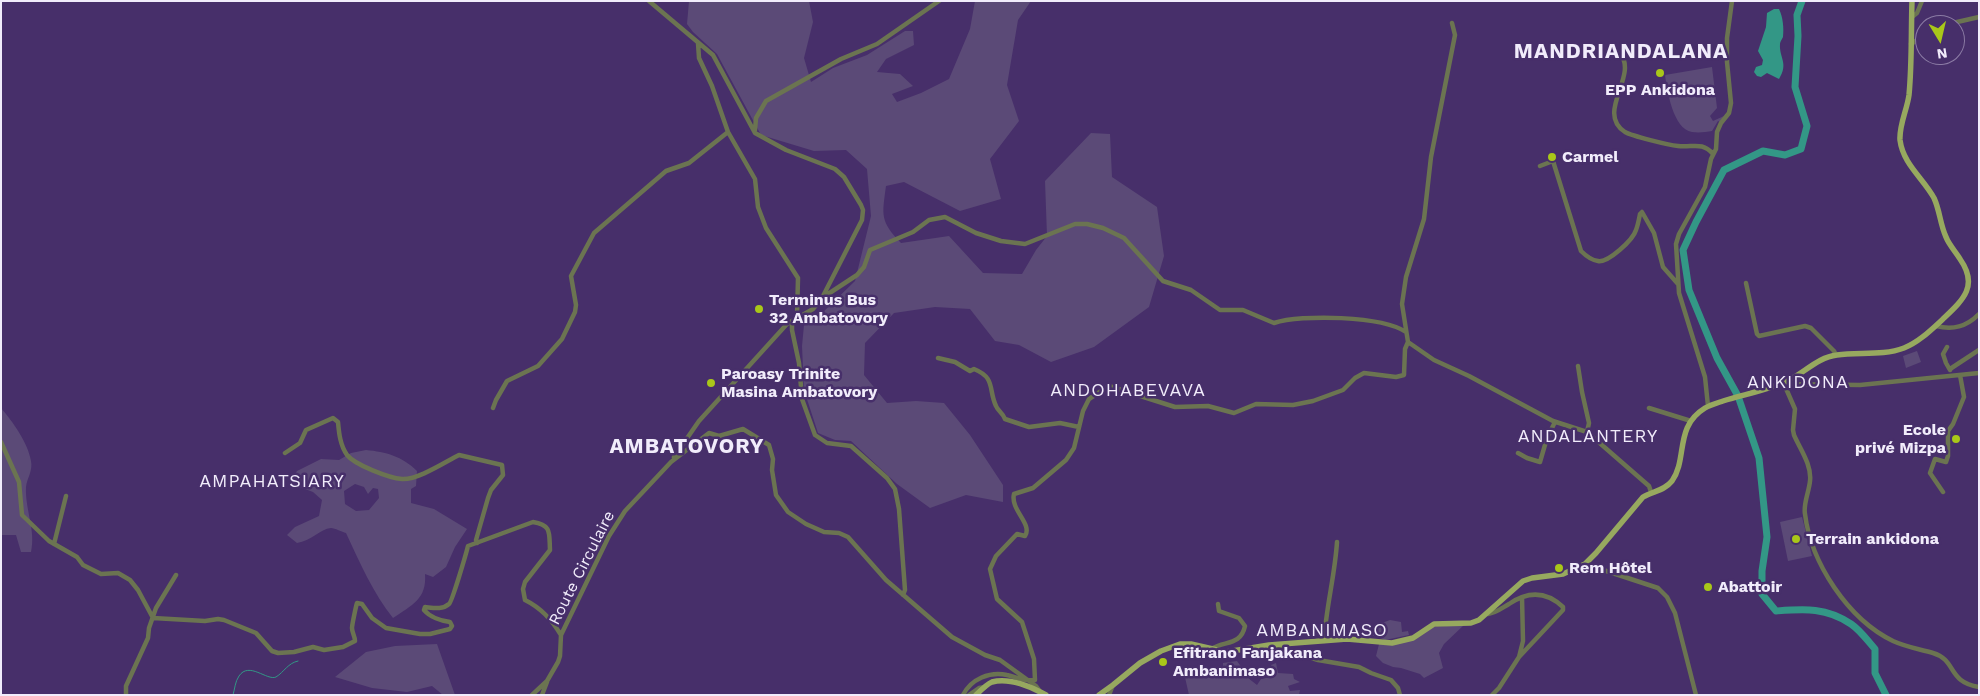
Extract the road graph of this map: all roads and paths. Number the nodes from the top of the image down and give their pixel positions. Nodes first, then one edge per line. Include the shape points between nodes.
1 (649, 1) edge
2 (939, 1) edge
3 (1732, 1) edge
4 (1912, 1) edge
5 (1922, 1) edge
6 (1912, 17) junction
7 (1979, 17) edge
8 (1965, 20) edge
9 (1452, 23) dead end
10 (1915, 41) edge
11 (698, 43) junction
12 (1911, 44) junction
13 (1620, 53) dead end
14 (728, 132) junction
15 (756, 133) junction
16 (1713, 154) junction
17 (1540, 166) dead end
18 (1678, 284) junction
19 (1746, 284) dead end
20 (822, 298) junction
21 (1979, 314) edge
22 (797, 317) junction
23 (792, 322) junction
24 (1936, 326) junction
25 (1406, 332) junction
26 (1408, 342) junction
27 (1946, 347) dead end
28 (1979, 350) edge
29 (1836, 355) junction
30 (938, 358) dead end
31 (1578, 366) dead end
32 (1950, 369) junction
33 (1979, 373) edge
34 (1960, 375) junction
35 (1950, 376) junction
36 (1783, 384) junction
37 (1708, 406) junction
38 (493, 408) dead end
39 (1649, 408) dead end
40 (1691, 421) junction
41 (1555, 422) junction
42 (1079, 428) junction
43 (1587, 432) junction
44 (1, 442) edge
45 (285, 453) dead end
46 (1518, 453) dead end
47 (671, 462) junction
48 (1652, 492) junction
49 (1943, 492) dead end
50 (66, 496) dead end
51 (1337, 542) dead end
52 (477, 543) junction
53 (54, 544) junction
54 (1585, 564) junction
55 (176, 575) dead end
56 (904, 595) junction
57 (1522, 597) junction
58 (1218, 604) dead end
59 (1488, 614) junction
60 (153, 618) junction
61 (561, 635) junction
62 (1324, 641) junction
63 (1269, 645) junction
64 (1213, 648) junction
65 (1519, 657) junction
66 (547, 681) junction
67 (1029, 684) junction
68 (1113, 685) junction
69 (986, 687) junction
70 (1979, 687) edge
71 (126, 695) edge
72 (532, 695) edge
73 (542, 695) edge
74 (546, 695) edge
75 (963, 695) edge
76 (969, 695) edge
77 (976, 695) edge
78 (1046, 695) edge
79 (1099, 695) edge
80 (1109, 695) edge
81 (1400, 695) edge
82 (1492, 695) edge
83 (1696, 695) edge

1 - 11 street
2 - 15 street via 877,44 841,59 766,102 756,118
3 - 16 street via 1727,38 1731,103 1729,113 1721,123
4 - 6 main road
5 - 6 street via 1917,14
6 - 12 main road
7 - 8 street
9 - 25 street via 1455,35 1431,157 1424,219 1406,277 1402,304
10 - 12 street
11 - 14 street via 699,58
11 - 15 street via 713,56
12 - 24 main road via 1909,95 1900,138 1902,148 1913,170 1932,195 1946,238 1969,275 1967,292
13 - 16 street via 1626,71 1615,108 1619,124 1626,132 1678,146 1708,148
14 - 22 street via 755,179 758,207 766,228 798,278
14 - 38 street via 689,163 666,171 594,233 571,276 576,305 562,339 538,366 507,381
15 - 20 street via 786,150 835,169 861,204 862,220
16 - 18 street via 1705,187 1678,234
17 - 18 street via 1554,162 1581,250 1586,256 1598,261 1612,256 1636,232 1642,212 1654,233 1663,267
18 - 37 street via 1704,377
19 - 29 street via 1759,336 1804,326 1811,328
20 - 22 street via 813,308
20 - 25 street via 857,276 870,250 913,232 929,220 944,217 976,233 1025,244 1075,224 1087,224 1124,238 1163,282 1192,290 1220,310 1243,310 1274,323 1318,318 1364,319
21 - 24 street via 1967,325 1957,328
22 - 23 street
23 - 47 street via 699,421
23 - 56 street via 802,399 815,435 827,443 851,446 895,489 902,534
24 - 29 main road via 1905,348
25 - 26 street
26 - 41 street via 1434,360
26 - 42 street via 1404,375 1364,373 1343,390 1313,401 1293,405 1256,404 1234,413 1208,406 1175,407 1109,386 1089,399
27 - 32 street via 1943,354
28 - 32 street
29 - 36 main road via 1823,358
30 - 42 street via 955,362 970,371 974,368 982,372 991,384 995,404 1005,419 1029,427 1060,423
31 - 43 street via 1589,422
32 - 35 street
33 - 34 street
34 - 35 street
34 - 49 street via 1964,397 1948,431 1948,456 1946,462 1935,459 1930,473
35 - 36 street via 1860,385
36 - 37 main road
36 - 70 street via 1795,409 1794,435 1809,466 1811,479 1804,511 1806,524 1829,579 1867,625 1913,649 1934,653 1946,660 1959,681
37 - 40 main road
39 - 40 street
40 - 48 main road via 1684,433 1672,480
41 - 43 street
41 - 46 street via 1540,462
42 - 67 street via 1074,448 1066,460 1034,488 1014,494 1016,509 1027,532 1025,536 1017,534 996,556 990,569 997,599 1022,622 1034,659 1035,680
43 - 48 street
44 - 53 street via 19,482 22,515
45 - 52 street via 300,443 306,430 333,418 338,422 339,439 348,456 377,474 411,478 459,455 502,465 503,475 491,490
47 - 56 street, Route Circulaire via 708,433 719,436 743,429 758,437 769,445 776,495 788,512 824,532 839,532 848,537
47 - 61 street, Route Circulaire via 625,511 609,536
48 - 54 main road via 1643,497
50 - 53 street
51 - 62 street
52 - 60 street via 468,546 453,600 435,609 426,607 424,610 452,626 430,634 386,628 358,603 352,628 355,641 324,650 313,648 278,653 272,651 256,633 224,620
52 - 61 street via 533,522 544,524 548,529 550,550 523,589 525,600 538,606
53 - 60 street via 101,574 118,573 130,580
54 - 59 main road via 1564,574 1523,581
54 - 83 street via 1658,588 1667,597 1675,613
55 - 60 street
56 - 67 street via 952,637 1000,660
57 - 59 street
57 - 65 street via 1523,641
57 - 65 street via 1544,595 1560,604 1563,610
58 - 64 street via 1220,611 1239,618 1245,626 1242,636 1230,644
59 - 62 main road via 1479,620 1463,623 1434,624 1413,638 1392,643 1355,639
60 - 71 street via 148,638 126,686
61 - 66 street, Route Circulaire via 560,656
62 - 63 main road
63 - 64 main road via 1235,652
63 - 81 street via 1318,660 1360,667 1391,680
64 - 68 main road via 1191,644 1173,646 1140,663
65 - 82 street
66 - 72 street, Route Circulaire
66 - 73 street
66 - 74 street
67 - 69 main road via 992,682
67 - 75 street via 1005,674 990,675 978,678
67 - 78 main road
68 - 79 main road
68 - 80 street
69 - 76 street
69 - 77 main road

